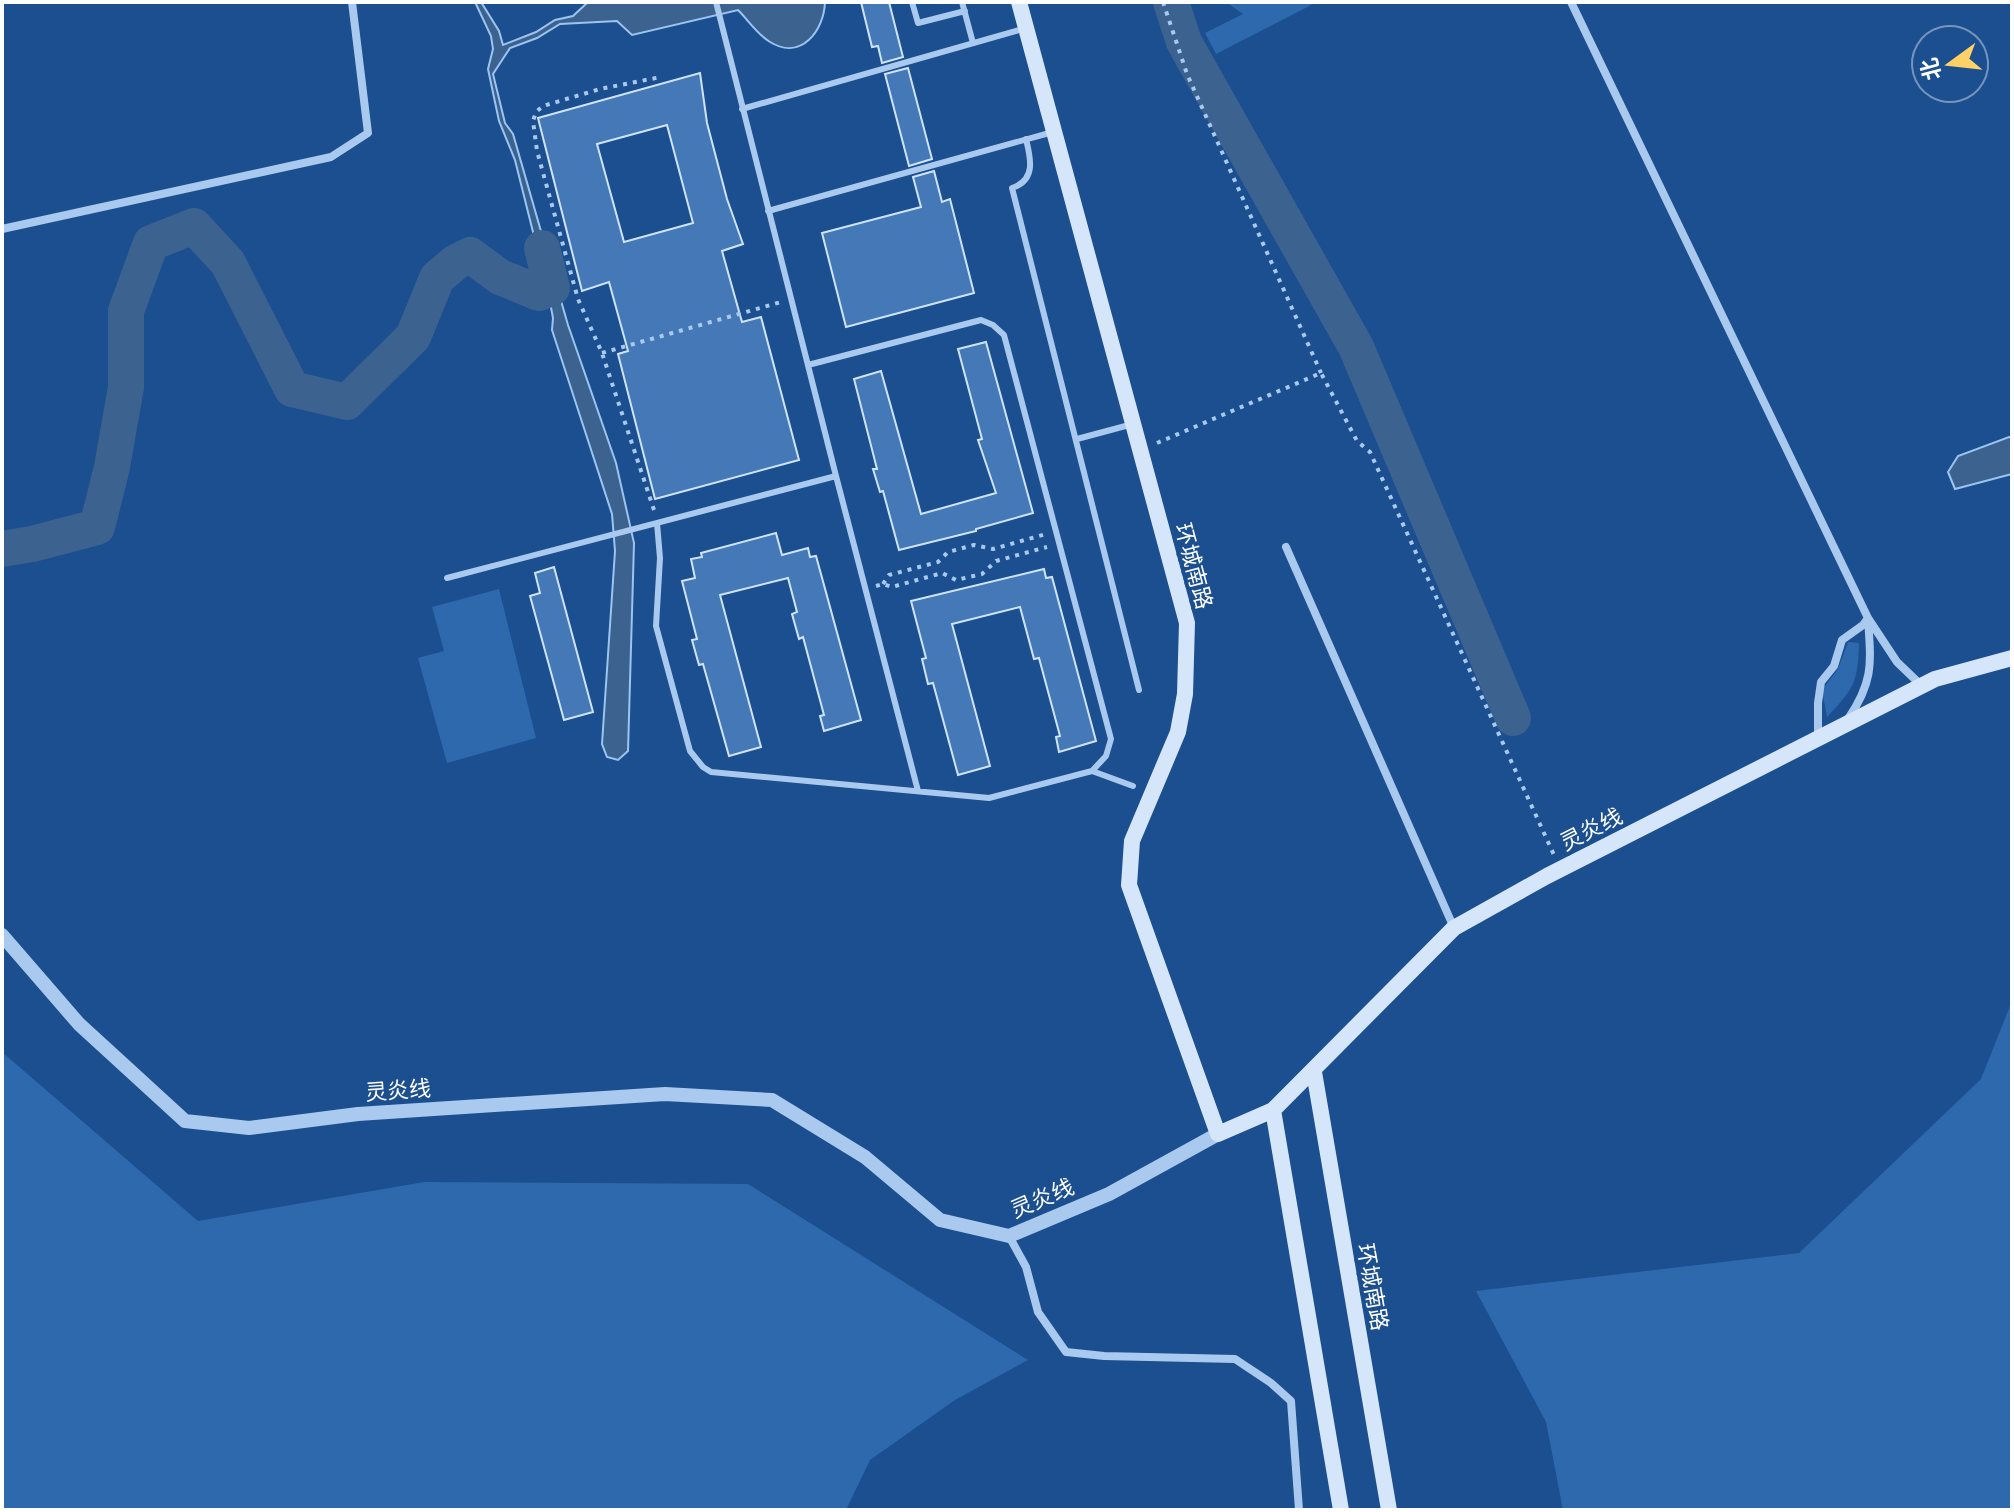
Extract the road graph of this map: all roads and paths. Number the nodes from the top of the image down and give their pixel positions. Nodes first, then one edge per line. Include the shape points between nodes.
1 (352, 2) edge
2 (716, 2) edge
3 (912, 2) edge
4 (962, 2) edge
5 (1019, 2) edge
6 (1163, 2) edge
7 (1571, 2) edge
8 (965, 11) junction
9 (1026, 28) junction
10 (973, 43) junction
11 (661, 77) dead end
12 (742, 109) junction
13 (1054, 131) junction
14 (1026, 139) junction
15 (768, 211) junction
16 (2, 229) edge
17 (791, 299) junction
18 (602, 353) junction
19 (808, 365) junction
20 (1321, 373) junction
21 (1133, 424) junction
22 (1077, 439) junction
23 (1140, 450) junction
24 (836, 476) junction
25 (657, 523) junction
26 (1056, 531) junction
27 (1060, 544) junction
28 (1286, 547) dead end
29 (993, 549) junction
30 (996, 561) junction
31 (938, 562) junction
32 (942, 573) junction
33 (447, 578) dead end
34 (883, 584) junction
35 (866, 588) junction
36 (1868, 618) junction
37 (2012, 658) edge
38 (1922, 686) junction
39 (1139, 690) dead end
40 (1845, 724) junction
41 (1818, 737) junction
42 (1092, 771) junction
43 (1133, 786) dead end
44 (918, 791) junction
45 (1561, 869) junction
46 (1454, 928) junction
47 (2, 935) edge
48 (1314, 1072) junction
49 (1273, 1110) junction
50 (1218, 1134) junction
51 (1009, 1236) junction
52 (1299, 1510) edge
53 (1341, 1510) edge
54 (1389, 1510) edge

1 - 16 street via 368,133 331,157
2 - 12 lane
3 - 8 lane via 918,23
4 - 8 lane
5 - 9 main road, 环城南路
6 - 20 path via 1187,74
7 - 36 street
8 - 10 lane
9 - 10 lane
9 - 13 main road, 环城南路
10 - 12 lane
11 - 18 path via 543,106 533,121 578,299
12 - 15 lane
13 - 14 lane
13 - 21 main road, 环城南路
14 - 15 lane
14 - 22 lane via 1030,174 1012,188
15 - 17 lane
17 - 18 path
17 - 19 lane
18 - 25 path
19 - 24 lane
19 - 26 lane via 981,320 993,325 1007,342
20 - 23 path
20 - 45 path via 1357,441 1370,452
21 - 22 lane
21 - 23 main road, 环城南路
22 - 39 lane
23 - 50 main road, 环城南路 via 1187,623 1186,666 1178,732 1132,841 1129,885
24 - 25 lane
24 - 35 lane
25 - 33 lane
25 - 44 lane via 656,626 690,751 703,767 711,772
26 - 27 lane
26 - 29 path
27 - 30 path
27 - 42 lane via 1111,739 1106,756
28 - 46 street
29 - 30 path
29 - 31 path via 974,545 948,552
30 - 32 path via 982,574 956,580
31 - 32 path
31 - 34 path via 889,575
32 - 34 path via 892,587
34 - 35 path
35 - 44 lane
36 - 38 street via 1897,662
36 - 40 street via 1871,663 1863,697
36 - 41 street via 1842,640 1834,666 1821,682
37 - 38 main road, 灵炎线
38 - 40 main road, 灵炎线
40 - 41 main road, 灵炎线
41 - 45 main road, 灵炎线
42 - 43 lane
42 - 44 lane via 989,798
45 - 46 main road, 灵炎线
46 - 48 main road, 灵炎线
47 - 51 street, 灵炎线 via 79,1024 185,1121 249,1128 358,1114 665,1094 772,1100 865,1157 940,1220
48 - 49 main road, 灵炎线
48 - 54 main road, 环城南路
49 - 50 main road, 灵炎线
49 - 53 main road
50 - 51 street, 灵炎线 via 1109,1194
51 - 52 street via 1026,1267 1038,1312 1066,1352 1235,1359 1291,1401

